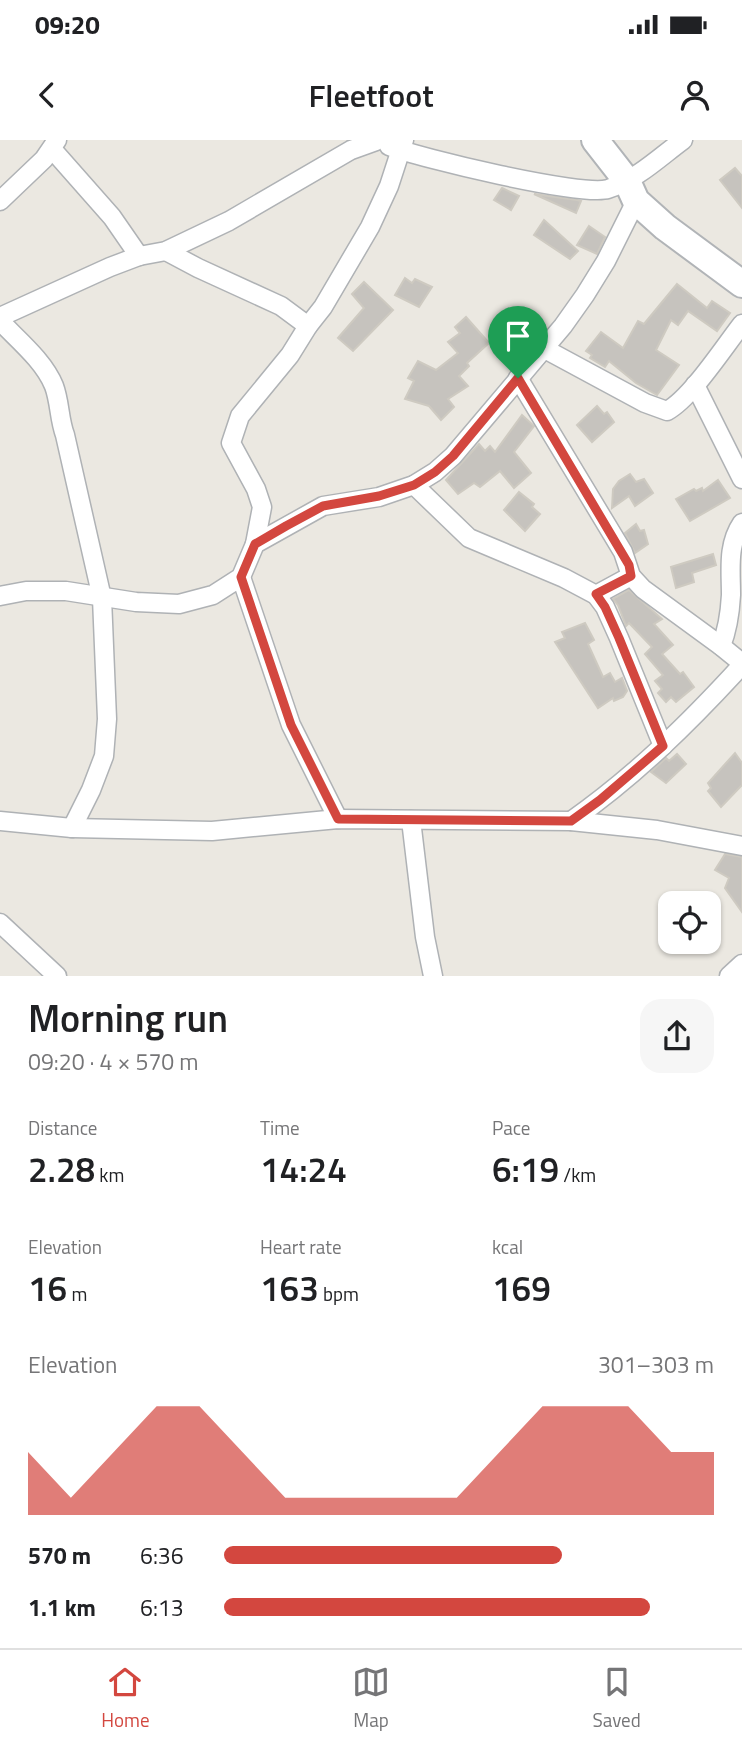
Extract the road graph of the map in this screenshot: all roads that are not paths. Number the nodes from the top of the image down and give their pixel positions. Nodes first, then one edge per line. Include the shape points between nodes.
1 (376, 140) edge
2 (595, 140) edge
3 (683, 140) edge
4 (55, 144) edge
5 (402, 145) edge
6 (632, 191) junction
7 (0, 201) edge
8 (166, 251) junction
9 (139, 256) junction
10 (742, 284) edge
11 (0, 319) edge
12 (742, 324) edge
13 (308, 326) junction
14 (544, 348) junction
15 (518, 378) junction
16 (695, 385) junction
17 (742, 479) edge
18 (414, 485) junction
19 (742, 523) edge
20 (255, 544) junction
21 (631, 576) junction
22 (241, 577) junction
23 (596, 594) junction
24 (0, 596) edge
25 (102, 598) junction
26 (721, 646) junction
27 (742, 664) edge
28 (663, 746) junction
29 (338, 819) junction
30 (411, 820) junction
31 (0, 821) edge
32 (571, 821) junction
33 (72, 828) junction
34 (742, 846) edge
35 (0, 923) edge
36 (742, 964) edge
37 (57, 976) edge
38 (433, 976) edge
39 (729, 976) edge

1 - 5 street
1 - 8 street
2 - 6 street
3 - 6 street
4 - 7 street
4 - 9 street
5 - 6 street via 508,176 584,190
5 - 13 street via 370,227
6 - 10 street via 665,226
6 - 14 street via 606,261
8 - 9 street
8 - 13 street via 281,306
9 - 11 street via 37,298
11 - 25 street via 54,386
12 - 16 street
13 - 20 street via 240,416 231,443 262,508
14 - 15 street
14 - 16 street via 667,411
15 - 18 street via 453,456
15 - 21 street via 623,552
16 - 17 street
18 - 20 street via 323,506
18 - 23 street via 469,538
19 - 26 street via 730,556 731,598
20 - 22 street
21 - 23 street
21 - 26 street
22 - 25 street via 213,595 179,604
22 - 29 street via 291,725
23 - 28 street
24 - 25 street via 66,591
25 - 33 street via 104,756
26 - 27 street
27 - 28 street
28 - 32 street
29 - 30 street
29 - 33 street via 212,831
30 - 32 street
30 - 38 street
31 - 33 street
32 - 34 street via 657,830
35 - 37 street
36 - 39 street

